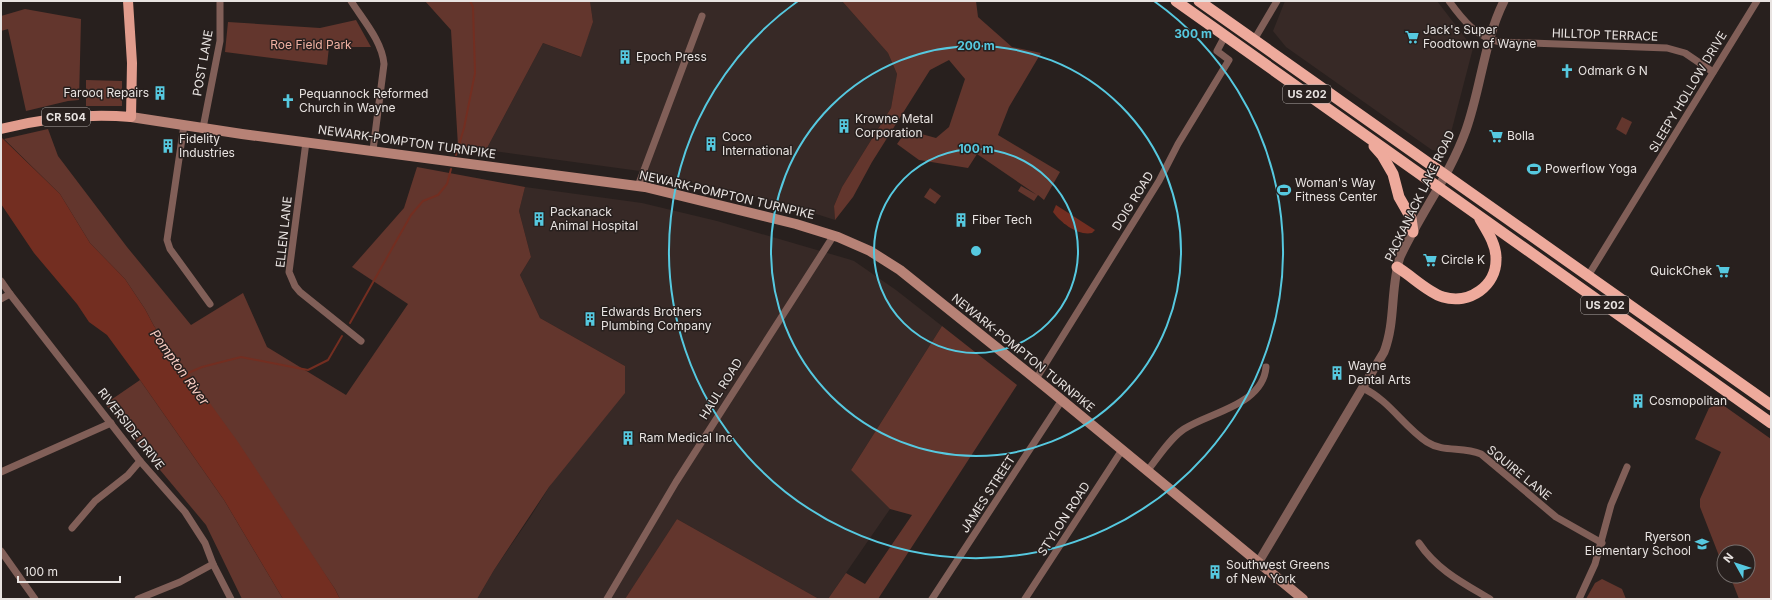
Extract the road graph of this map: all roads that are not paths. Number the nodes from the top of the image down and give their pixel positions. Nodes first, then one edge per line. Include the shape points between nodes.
1 (128, 1) edge
2 (220, 1) edge
3 (351, 1) edge
4 (1176, 1) edge
5 (1199, 1) edge
6 (1277, 1) edge
7 (1449, 1) edge
8 (1504, 1) edge
9 (1756, 1) edge
10 (702, 16) dead end
11 (1225, 36) junction
12 (1254, 40) junction
13 (1490, 40) junction
14 (1713, 72) junction
15 (131, 117) junction
16 (184, 125) junction
17 (203, 128) junction
18 (2, 129) edge
19 (1362, 132) junction
20 (306, 142) junction
21 (373, 150) junction
22 (1445, 175) junction
23 (638, 186) junction
24 (1439, 187) junction
25 (1478, 215) junction
26 (1413, 232) junction
27 (834, 235) junction
28 (1397, 267) junction
29 (1588, 276) junction
30 (1, 281) edge
31 (10, 294) junction
32 (1, 299) edge
33 (210, 304) dead end
34 (361, 341) dead end
35 (1266, 367) dead end
36 (1036, 379) junction
37 (1364, 388) junction
38 (1062, 400) junction
39 (1771, 405) edge
40 (111, 423) junction
41 (1771, 423) edge
42 (1122, 450) junction
43 (140, 461) junction
44 (1627, 467) dead end
45 (1147, 471) junction
46 (1, 472) edge
47 (72, 528) dead end
48 (1419, 543) dead end
49 (1602, 543) junction
50 (1, 551) edge
51 (1258, 563) junction
52 (213, 564) junction
53 (35, 599) edge
54 (138, 599) edge
55 (231, 599) edge
56 (607, 599) edge
57 (932, 599) edge
58 (1025, 599) edge
59 (1303, 599) edge
60 (1490, 599) edge
61 (1579, 599) edge

1 - 15 main road via 132,63
2 - 17 street, POST LANE via 220,41
3 - 21 street via 378,42 384,57
4 - 11 highway, US 202
5 - 12 highway, US 202
6 - 12 street
7 - 13 street via 1479,34
8 - 13 street, PACKANACK LAKE ROAD
9 - 14 street, SLEEPY HOLLOW DRIVE
10 - 23 street
11 - 19 highway, US 202
11 - 36 street, DOIG ROAD via 1216,51 1229,60 1159,181
12 - 22 highway, US 202
13 - 14 street, HILLTOP TERRACE via 1667,48 1686,53
13 - 22 street, PACKANACK LAKE ROAD via 1466,131
14 - 29 street, SLEEPY HOLLOW DRIVE
15 - 16 main road, NEWARK-POMPTON TURNPIKE
15 - 18 main road, NEWARK-POMPTON TURNPIKE / CR 504 via 70,116
16 - 17 main road, NEWARK-POMPTON TURNPIKE
16 - 33 street via 167,240
17 - 20 main road, NEWARK-POMPTON TURNPIKE
19 - 24 highway, US 202
19 - 26 highway via 1382,155 1393,174 1399,197 1411,218
20 - 21 main road, NEWARK-POMPTON TURNPIKE
20 - 34 street, ELLEN LANE via 289,272 300,292
21 - 23 main road, NEWARK-POMPTON TURNPIKE
22 - 24 street, PACKANACK LAKE ROAD
22 - 29 highway, US 202
23 - 27 main road, NEWARK-POMPTON TURNPIKE via 705,200
24 - 25 highway, US 202
24 - 26 street, PACKANACK LAKE ROAD
25 - 28 highway via 1492,240 1496,258 1490,281 1476,294 1459,299 1442,297
25 - 41 highway, US 202
26 - 28 street, PACKANACK LAKE ROAD
27 - 36 main road, NEWARK-POMPTON TURNPIKE via 870,251 900,270
27 - 56 street, HAUL ROAD via 672,488
28 - 37 street, PACKANACK LAKE ROAD via 1391,333 1384,352
29 - 39 highway, US 202
30 - 31 street, RIVERSIDE DRIVE
31 - 32 street
31 - 40 street, RIVERSIDE DRIVE
35 - 45 street via 1266,376 1248,397 1183,430
36 - 38 main road, NEWARK-POMPTON TURNPIKE
37 - 49 street, SQUIRE LANE via 1380,397 1428,442 1444,449 1465,449 1480,454 1556,517
37 - 51 street, PACKANACK LAKE ROAD
38 - 42 main road, NEWARK-POMPTON TURNPIKE
38 - 57 street, JAMES STREET
40 - 43 street, RIVERSIDE DRIVE
40 - 46 street
42 - 45 main road, NEWARK-POMPTON TURNPIKE
42 - 58 street, STYLON ROAD
43 - 47 street via 128,475 95,501
43 - 52 street, RIVERSIDE DRIVE via 196,527
44 - 49 street via 1611,505
45 - 51 main road, NEWARK-POMPTON TURNPIKE
48 - 60 street via 1441,569
49 - 61 street via 1594,569
50 - 53 street
51 - 59 main road, NEWARK-POMPTON TURNPIKE
52 - 54 street via 180,582
52 - 55 street, RIVERSIDE DRIVE

